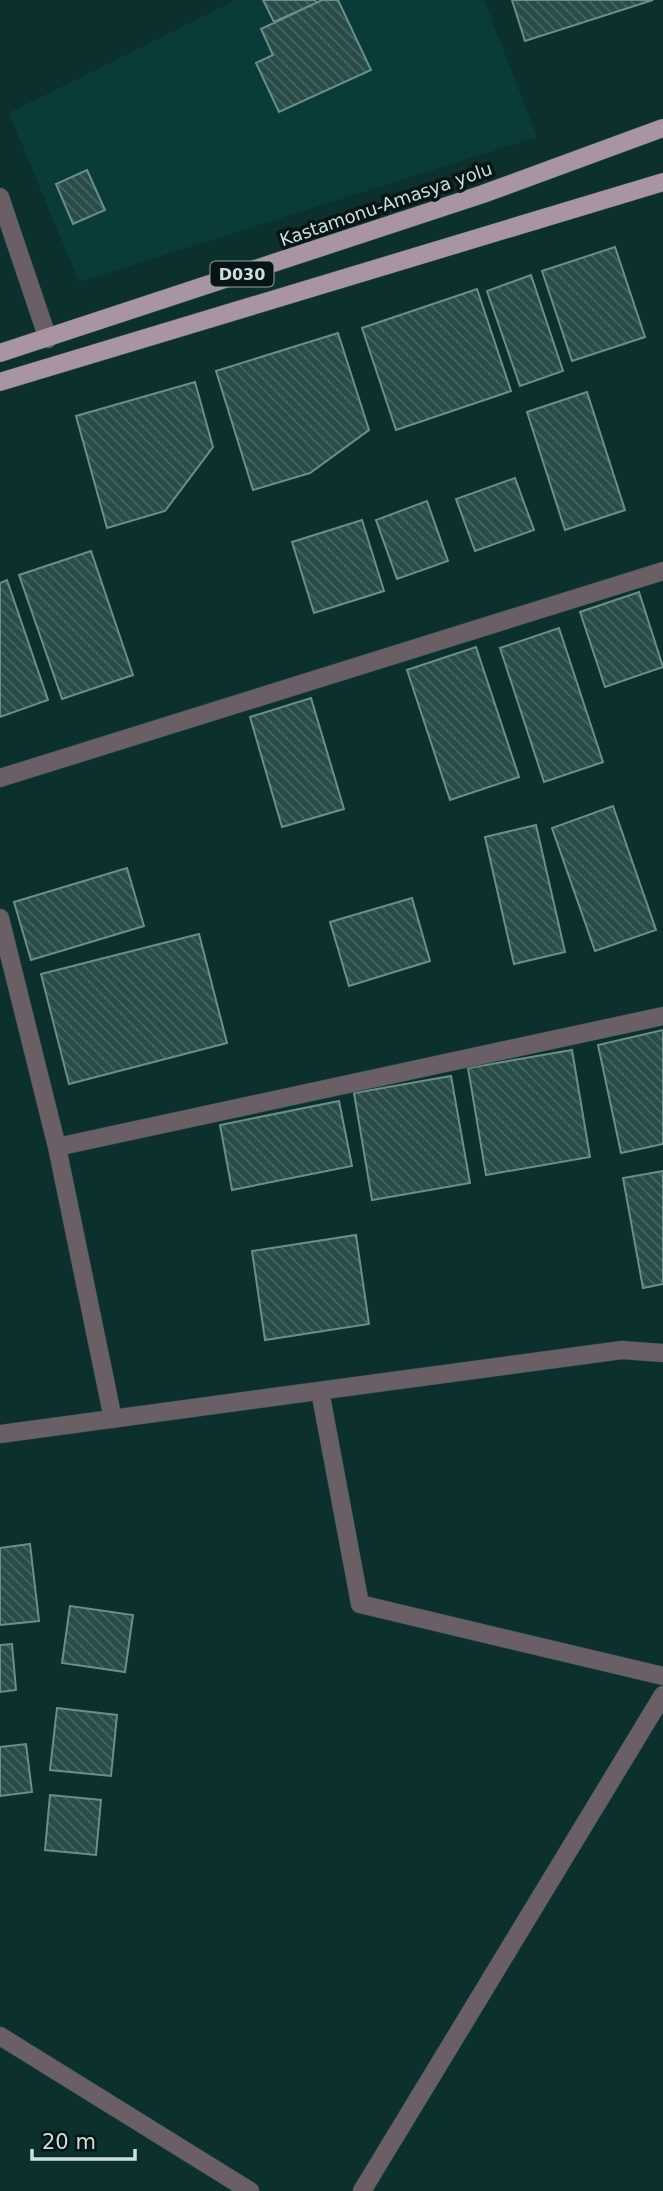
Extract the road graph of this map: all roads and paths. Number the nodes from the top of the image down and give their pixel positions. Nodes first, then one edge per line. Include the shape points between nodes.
1 (663, 128) edge
2 (663, 182) edge
3 (0, 197) edge
4 (48, 339) junction
5 (0, 353) edge
6 (0, 382) edge
7 (663, 571) edge
8 (0, 778) edge
9 (0, 918) edge
10 (663, 1016) edge
11 (57, 1147) junction
12 (663, 1353) edge
13 (320, 1391) junction
14 (113, 1419) junction
15 (0, 1434) edge
16 (663, 1676) edge
17 (663, 1695) edge
18 (0, 2036) edge
19 (250, 2191) edge
20 (362, 2191) edge

1 - 4 main road, Kastamonu-Amasya yolu / D030 via 483,194
2 - 6 main road
3 - 4 street
4 - 5 main road, Kastamonu-Amasya yolu / D030
7 - 8 street
9 - 11 street
10 - 11 street
11 - 14 street
12 - 13 street via 622,1350
13 - 14 street
13 - 16 street via 359,1604
14 - 15 street
17 - 20 street
18 - 19 street

